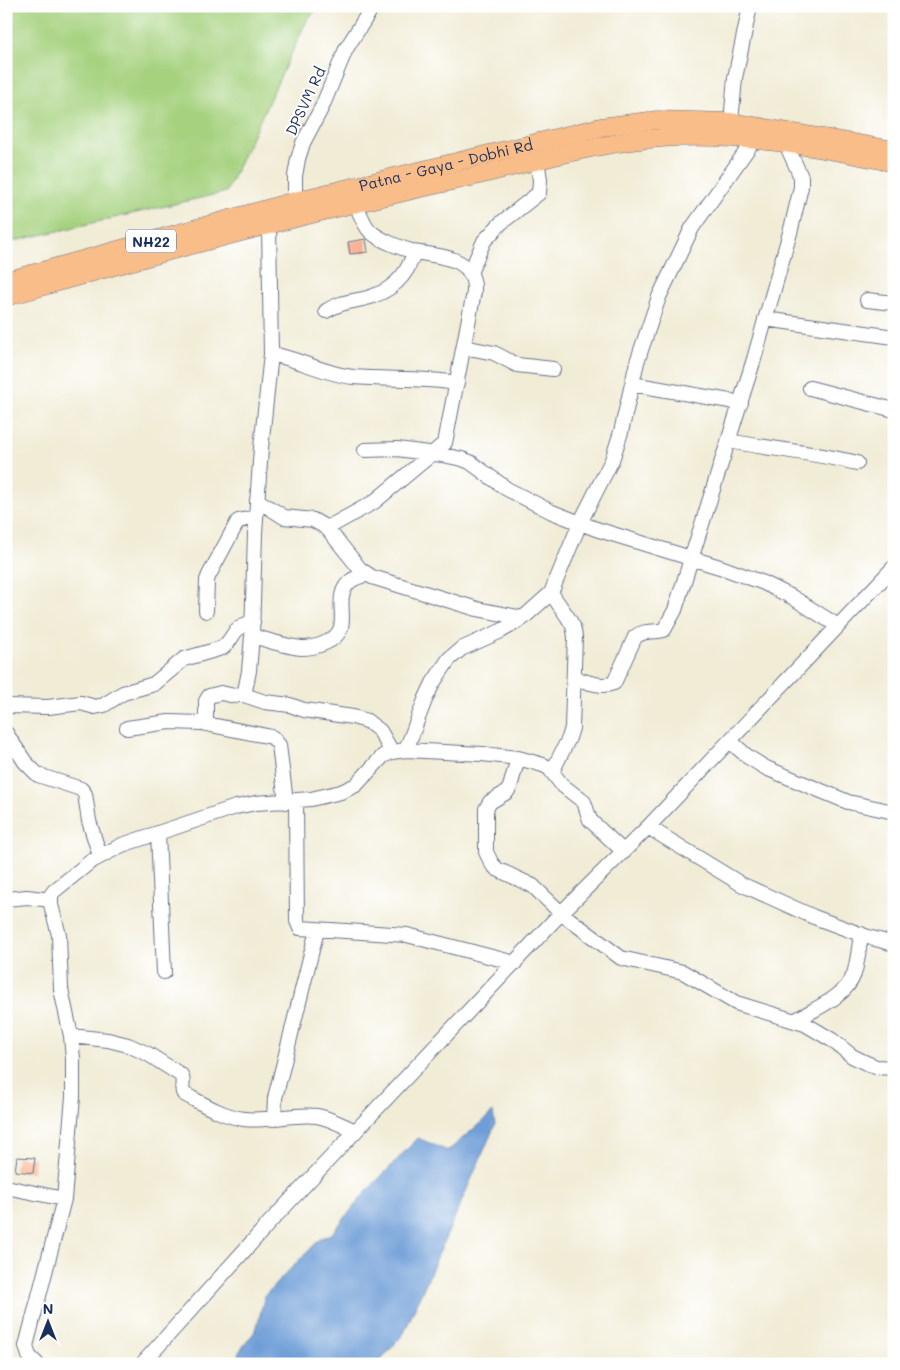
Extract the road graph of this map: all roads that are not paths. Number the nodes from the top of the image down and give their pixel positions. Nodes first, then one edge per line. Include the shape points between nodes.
1 (373, 6) edge
2 (751, 6) edge
3 (731, 122) junction
4 (754, 140) junction
5 (786, 144) junction
6 (894, 150) edge
7 (538, 159) junction
8 (894, 163) edge
9 (356, 204) junction
10 (295, 210) junction
11 (270, 225) junction
12 (414, 252) junction
13 (470, 273) junction
14 (6, 281) edge
15 (6, 296) edge
16 (867, 300) dead end
17 (894, 303) edge
18 (326, 311) dead end
19 (766, 319) junction
20 (894, 337) edge
21 (464, 347) junction
22 (271, 354) junction
23 (553, 369) dead end
24 (457, 383) junction
25 (632, 384) junction
26 (810, 388) dead end
27 (741, 403) junction
28 (894, 410) edge
29 (729, 441) junction
30 (364, 450) dead end
31 (431, 453) junction
32 (857, 463) dead end
33 (257, 500) junction
34 (256, 517) junction
35 (580, 523) junction
36 (327, 528) junction
37 (690, 559) junction
38 (894, 567) edge
39 (366, 574) junction
40 (551, 593) junction
41 (206, 611) dead end
42 (523, 618) junction
43 (253, 622) junction
44 (838, 626) junction
45 (252, 636) junction
46 (574, 678) junction
47 (241, 694) junction
48 (6, 706) edge
49 (206, 724) junction
50 (127, 728) dead end
51 (6, 733) edge
52 (730, 741) junction
53 (399, 751) junction
54 (518, 758) junction
55 (552, 772) junction
56 (291, 801) junction
57 (894, 812) edge
58 (648, 828) junction
59 (158, 833) junction
60 (624, 852) junction
61 (100, 856) junction
62 (6, 899) edge
63 (51, 900) junction
64 (561, 913) junction
65 (316, 930) junction
66 (861, 934) junction
67 (894, 944) edge
68 (514, 962) junction
69 (164, 972) dead end
70 (796, 1020) junction
71 (71, 1036) junction
72 (894, 1068) edge
73 (274, 1119) junction
74 (356, 1131) junction
75 (6, 1187) edge
76 (64, 1199) junction
77 (37, 1364) edge
78 (142, 1364) edge

1 - 10 street, DPSVM Rd via 346,49 298,158
2 - 3 street via 735,78
3 - 6 main road, Patna - Gaya - Dobhi Rd
3 - 10 main road, Patna - Gaya - Dobhi Rd via 657,120 601,127
4 - 5 main road, Patna - Gaya - Dobhi Rd
4 - 7 main road, Patna - Gaya - Dobhi Rd via 650,139
4 - 25 street via 699,216 678,255 654,309
5 - 8 main road, Patna - Gaya - Dobhi Rd
5 - 19 street via 801,177 801,187
7 - 9 main road, Patna - Gaya - Dobhi Rd
7 - 13 street via 539,193 484,241
9 - 10 main road, Patna - Gaya - Dobhi Rd
9 - 12 street via 369,230 375,235
10 - 11 main road, Patna - Gaya - Dobhi Rd
10 - 14 main road, Patna - Gaya - Dobhi Rd / NH22
11 - 15 main road, Patna - Gaya - Dobhi Rd
11 - 22 street
12 - 13 street via 451,258
12 - 18 street via 407,271 390,288 371,297 343,302
13 - 21 street via 474,292
16 - 17 street
19 - 20 street
19 - 27 street
21 - 23 street via 494,353 517,365
21 - 24 street
22 - 24 street via 352,376
22 - 33 street
24 - 31 street via 448,437 440,448
25 - 27 street
25 - 35 street via 612,460
26 - 28 street
27 - 29 street
29 - 32 street
29 - 37 street
30 - 31 street via 385,448
31 - 35 street via 470,462 530,502
31 - 36 street via 374,502
33 - 34 street
33 - 36 street via 284,518 313,520
34 - 41 street via 238,521 209,575
34 - 43 street
35 - 37 street
35 - 40 street
36 - 39 street
37 - 44 street via 778,589
37 - 46 street via 669,623 664,630 641,632 635,637 614,683 601,686
38 - 44 street
39 - 42 street via 477,610
39 - 45 street via 347,586 341,606 341,631 337,638 302,648
40 - 42 street
40 - 46 street via 573,626 576,644
42 - 53 street via 461,649 449,659 433,683
43 - 45 street
43 - 48 street via 238,627 222,648 184,659 154,684 123,693 104,705
44 - 52 street
45 - 47 street via 247,681
46 - 55 street via 572,728
47 - 49 street via 209,696
47 - 53 street via 265,702 367,721
49 - 50 street via 169,722
49 - 56 street via 276,739
51 - 61 street via 30,769 81,789 85,794
52 - 57 street via 748,757 774,771 848,802
52 - 58 street
53 - 54 street via 453,751
53 - 56 street via 384,756 350,789
54 - 55 street via 543,764
54 - 64 street via 507,792 490,802 486,809 486,852 497,869 533,886
55 - 60 street via 562,785 584,802 590,820
56 - 59 street via 236,807
56 - 65 street via 298,925 303,929
58 - 60 street
58 - 66 street via 741,884
59 - 61 street
59 - 69 street
60 - 64 street
61 - 63 street via 75,872 54,891
62 - 63 street
63 - 71 street via 60,945 61,989
64 - 68 street
64 - 70 street via 621,958 676,969 736,1003
65 - 68 street via 407,935
65 - 73 street via 275,1098
66 - 67 street
66 - 70 street via 848,987
68 - 74 street
70 - 72 street via 864,1062 876,1067
71 - 73 street via 108,1040 138,1049 181,1075 184,1094 220,1113 245,1119
71 - 76 street via 74,1097
73 - 74 street via 318,1116
74 - 78 street
75 - 76 street
76 - 77 street via 26,1346 29,1356

